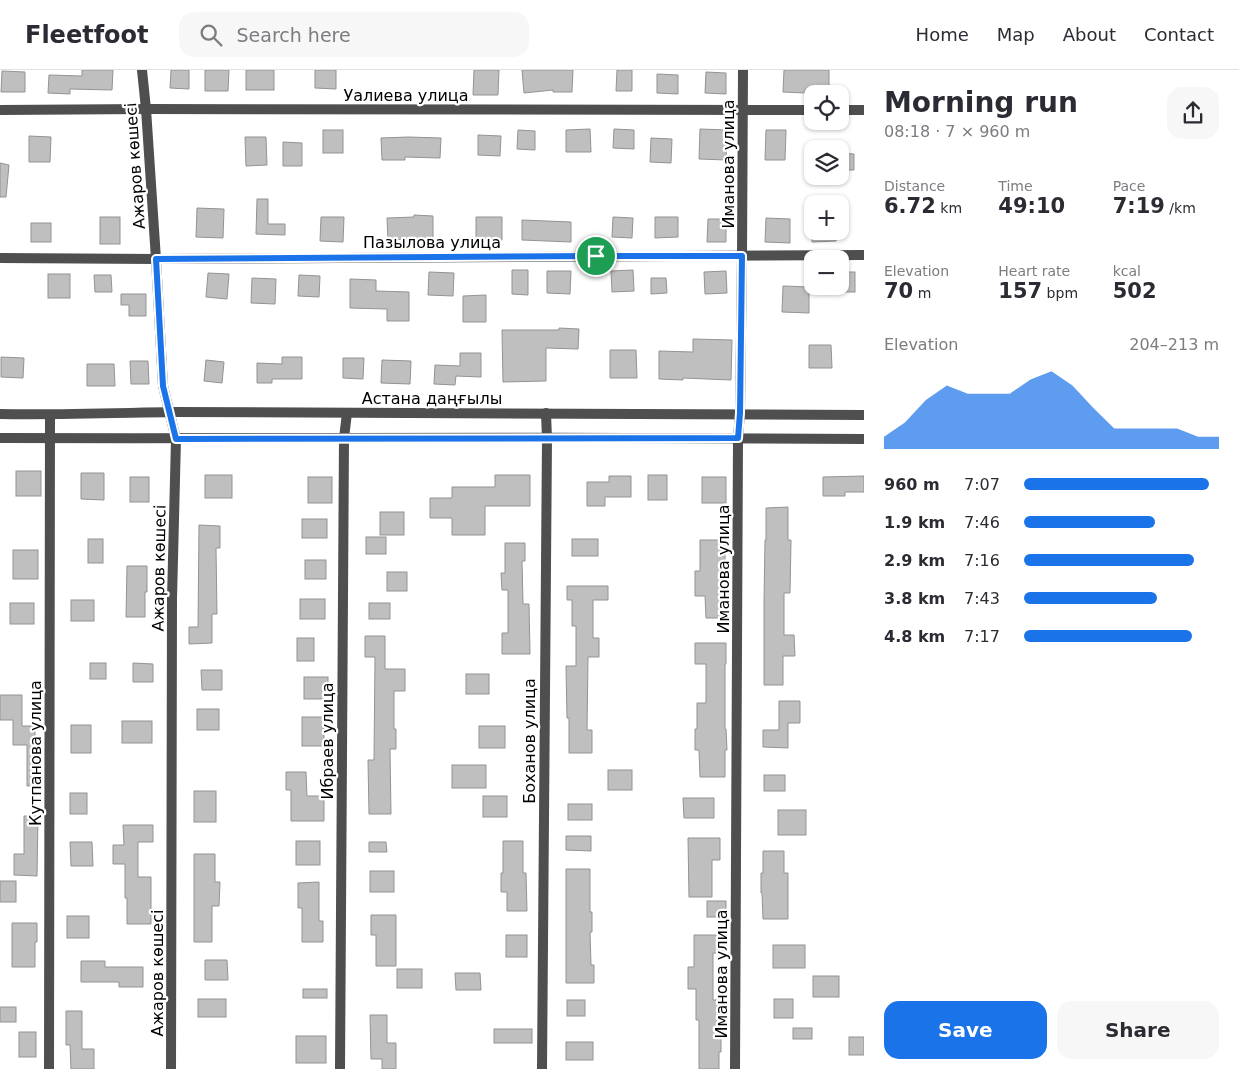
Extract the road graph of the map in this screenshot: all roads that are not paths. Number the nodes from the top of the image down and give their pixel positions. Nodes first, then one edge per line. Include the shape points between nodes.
1 (142, 70) edge
2 (743, 70) edge
3 (146, 109) junction
4 (0, 110) edge
5 (804, 110) edge
6 (849, 110) edge
7 (864, 110) edge
8 (743, 111) junction
9 (864, 255) edge
10 (742, 256) junction
11 (0, 258) edge
12 (156, 259) junction
13 (170, 412) junction
14 (347, 413) junction
15 (546, 413) junction
16 (740, 413) junction
17 (0, 414) edge
18 (50, 415) junction
19 (864, 415) edge
20 (0, 438) edge
21 (51, 438) junction
22 (344, 438) junction
23 (547, 438) junction
24 (738, 438) junction
25 (176, 439) junction
26 (864, 439) edge
27 (49, 1069) edge
28 (172, 1069) edge
29 (340, 1069) edge
30 (542, 1069) edge
31 (735, 1069) edge

1 - 3 street, Ажаров көшесі
2 - 8 street, Иманова улица
3 - 4 street, Уалиева улица
3 - 8 street, Уалиева улица
3 - 12 street, Ажаров көшесі
5 - 8 street, Уалиева улица
6 - 7 street
8 - 10 street, Иманова улица
9 - 10 street, Пазылова улица
10 - 12 street, Пазылова улица
10 - 16 street, Иманова улица
11 - 12 street, Пазылова улица
12 - 13 street, Ажаров көшесі via 163,386
13 - 14 street, Астана даңғылы
13 - 18 street, Астана даңғылы
13 - 25 street, Ажаров көшесі
14 - 15 street, Астана даңғылы
14 - 22 street, Ибраев улица
15 - 16 street, Астана даңғылы
15 - 23 street, Боханов улица
16 - 19 street, Астана даңғылы
16 - 24 street, Иманова улица
17 - 18 street, Астана даңғылы
18 - 21 street, Кутпанова улица
20 - 21 street
21 - 25 street
21 - 27 street, Кутпанова улица
22 - 23 street
22 - 25 street
22 - 29 street, Ибраев улица
23 - 24 street
23 - 30 street, Боханов улица
24 - 26 street
24 - 31 street, Иманова улица
25 - 28 street, Ажаров көшесі via 172,599

